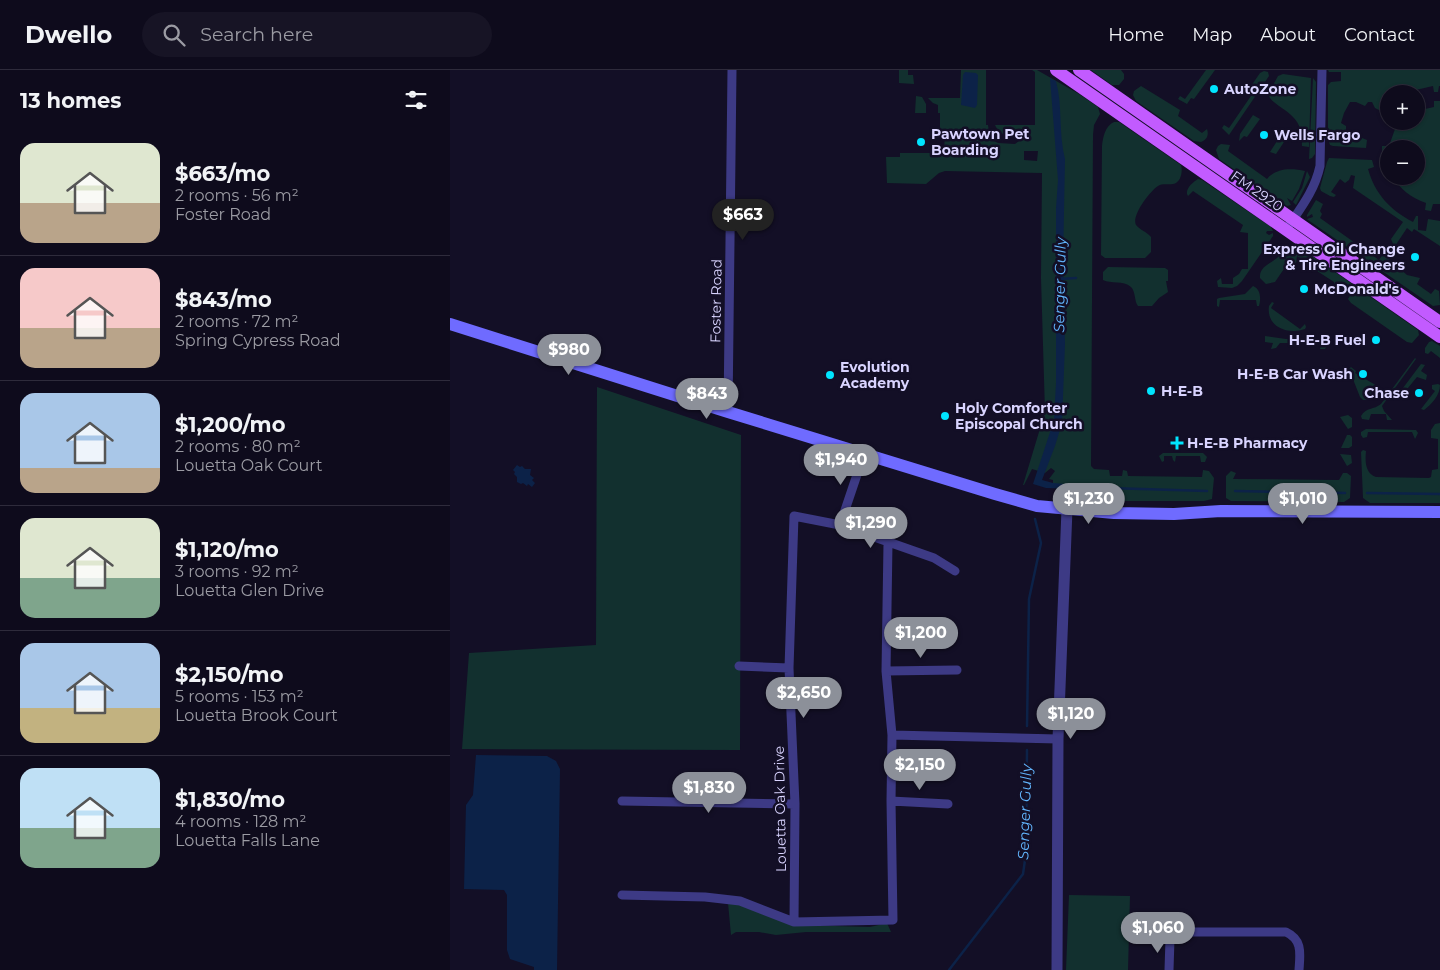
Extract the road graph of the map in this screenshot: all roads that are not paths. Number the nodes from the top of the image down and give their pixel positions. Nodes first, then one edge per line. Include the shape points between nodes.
1 (732, 70) edge
2 (1056, 70) edge
3 (1079, 70) edge
4 (1322, 70) edge
5 (1094, 88) junction
6 (1294, 219) junction
7 (1287, 230) junction
8 (1440, 322) edge
9 (450, 324) edge
10 (1440, 337) edge
11 (728, 412) junction
12 (864, 454) junction
13 (1067, 509) junction
14 (1440, 512) edge
15 (840, 525) junction
16 (888, 543) junction
17 (954, 571) dead end
18 (739, 666) dead end
19 (789, 668) junction
20 (957, 670) dead end
21 (886, 671) junction
22 (892, 735) junction
23 (1058, 739) junction
24 (622, 801) dead end
25 (891, 801) junction
26 (795, 804) junction
27 (948, 804) dead end
28 (622, 895) dead end
29 (794, 922) junction
30 (1057, 970) edge
31 (1169, 970) edge
32 (1299, 970) edge

1 - 11 street, Foster Road
2 - 5 main road, FM 2920 / FM 2920
3 - 5 main road, FM 2920 / FM 2920
4 - 6 street via 1320,166 1311,193
5 - 6 main road, FM 2920 / FM 2920
5 - 7 main road, FM 2920 / FM 2920
6 - 7 street
6 - 8 main road, FM 2920 / FM 2920
7 - 10 main road, FM 2920 / FM 2920
9 - 11 main road
11 - 12 main road
12 - 13 main road via 1037,506
12 - 15 street
13 - 14 main road via 1174,514 1221,511
13 - 23 street
15 - 16 street
15 - 19 street, Louetta Oak Drive via 794,516
16 - 17 street via 934,558
16 - 21 street
18 - 19 street
19 - 26 street, Louetta Oak Drive
20 - 21 street
21 - 22 street
22 - 23 street
22 - 25 street
23 - 30 street
24 - 26 street
25 - 27 street
25 - 29 street via 893,920
26 - 29 street, Louetta Oak Drive
28 - 29 street via 740,900
31 - 32 street via 1170,939 1182,932 1286,932 1297,940

